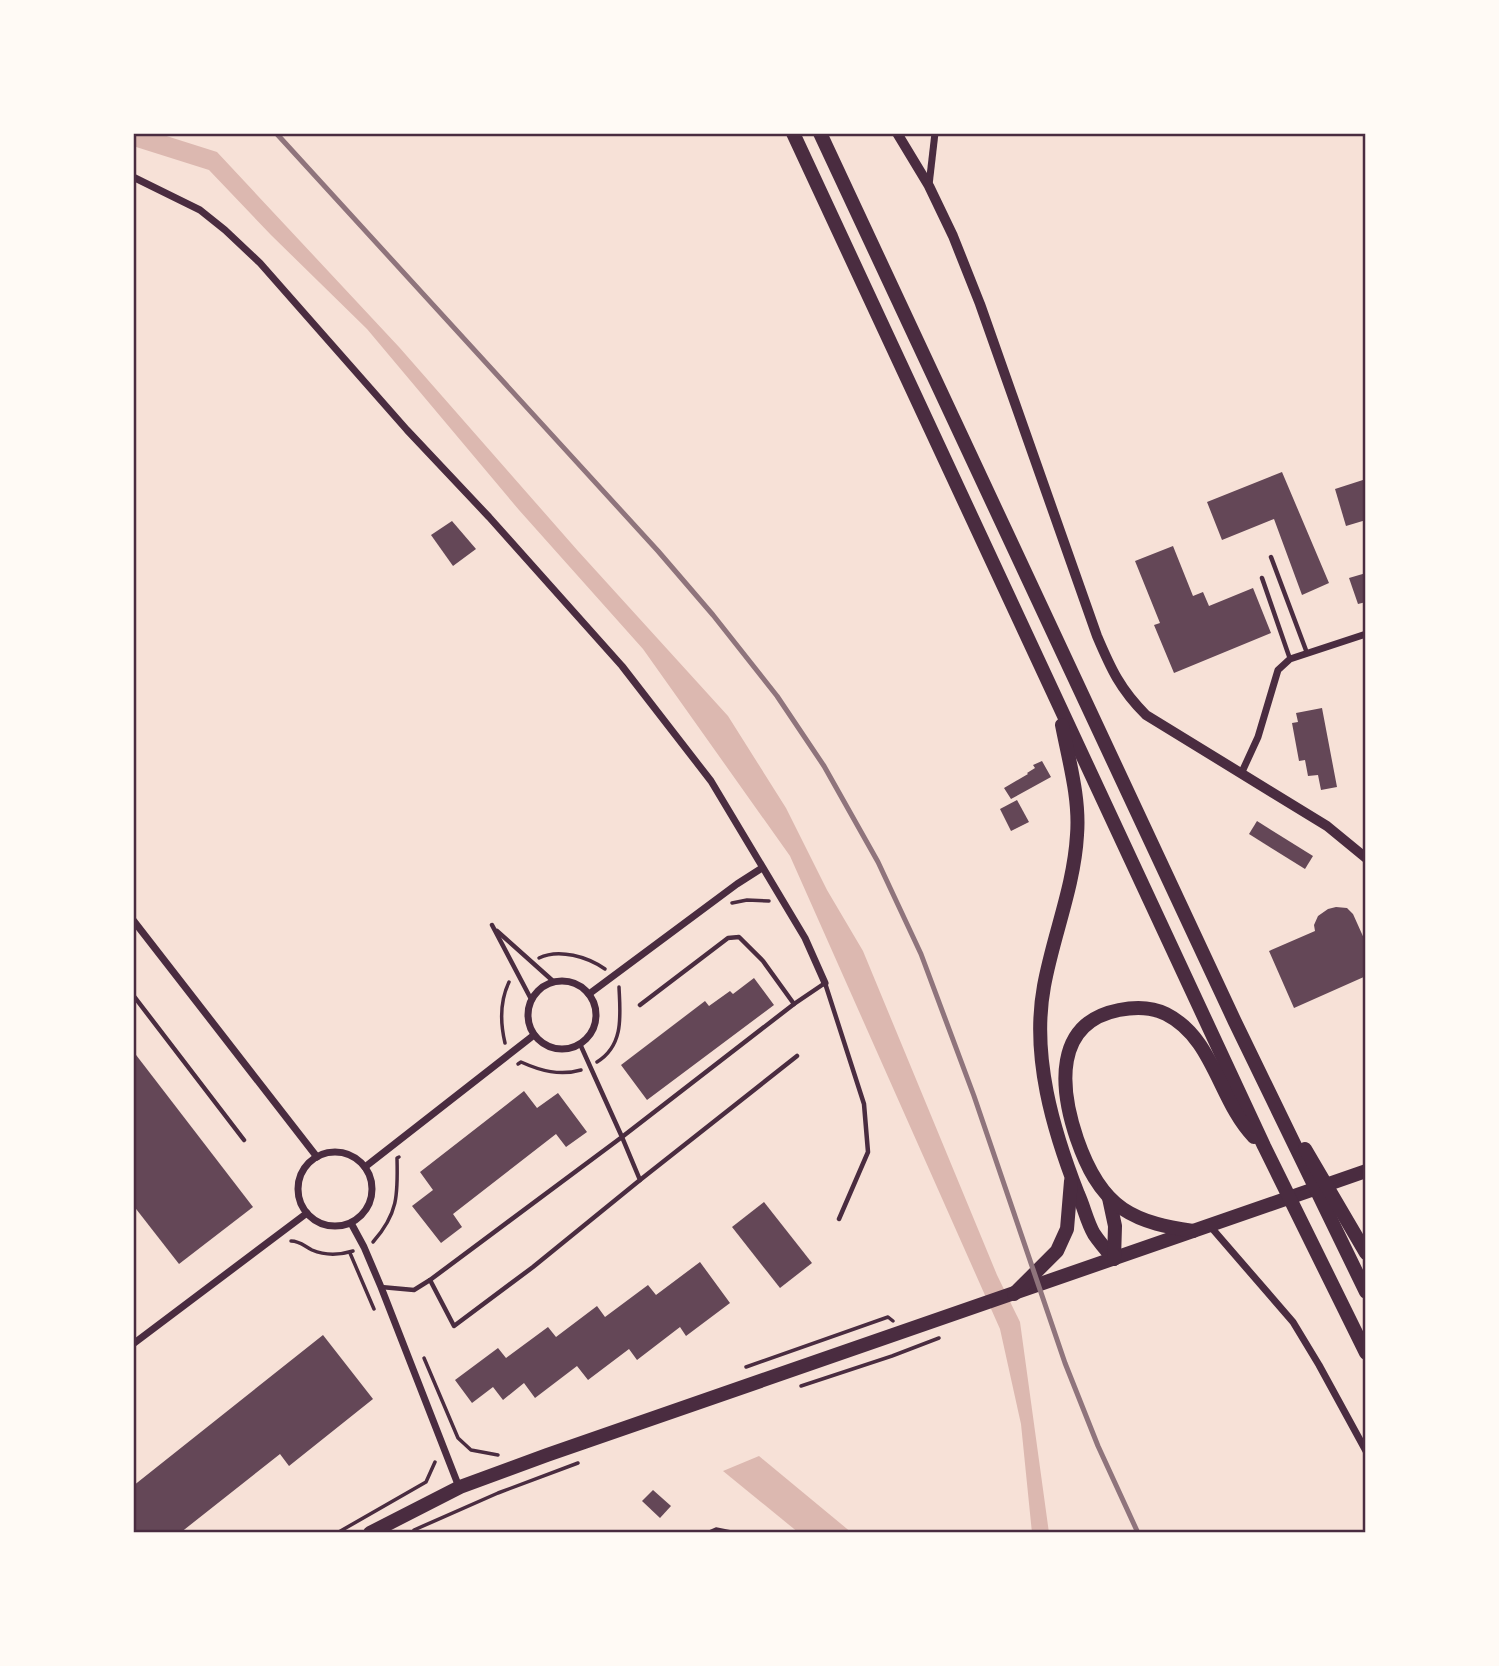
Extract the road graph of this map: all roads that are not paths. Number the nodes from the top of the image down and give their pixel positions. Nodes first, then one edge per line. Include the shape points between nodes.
1 (793, 133) edge
2 (820, 133) edge
3 (897, 133) edge
4 (935, 133) edge
5 (133, 177) edge
6 (929, 186) junction
7 (1271, 557) dead end
8 (1262, 578) dead end
9 (1366, 634) edge
10 (1307, 653) junction
11 (1290, 659) junction
12 (1059, 704) junction
13 (1241, 774) junction
14 (1366, 858) edge
15 (762, 868) junction
16 (133, 920) edge
17 (553, 981) junction
18 (825, 982) junction
19 (589, 994) junction
20 (133, 995) edge
21 (531, 999) junction
22 (794, 1004) junction
23 (640, 1005) dead end
24 (534, 1035) junction
25 (580, 1044) junction
26 (797, 1056) dead end
27 (1270, 1096) junction
28 (622, 1137) junction
29 (244, 1140) dead end
30 (1264, 1146) junction
31 (317, 1157) junction
32 (365, 1167) junction
33 (1366, 1171) edge
34 (1071, 1176) junction
35 (640, 1180) junction
36 (1109, 1198) junction
37 (307, 1213) junction
38 (839, 1219) dead end
39 (351, 1223) junction
40 (1210, 1226) junction
41 (1193, 1231) junction
42 (1366, 1253) edge
43 (1114, 1259) junction
44 (430, 1280) junction
45 (381, 1287) junction
46 (1366, 1292) edge
47 (1014, 1294) junction
48 (133, 1344) edge
49 (1366, 1353) edge
50 (1366, 1451) edge
51 (460, 1487) junction
52 (370, 1533) edge

1 - 12 main road
2 - 27 main road
3 - 6 street
4 - 6 street
5 - 15 street via 200,210 260,263 622,666 711,781
6 - 13 street via 980,304 1115,678 1146,715
7 - 10 lane
8 - 11 lane
9 - 10 street
10 - 11 street
11 - 13 street via 1279,670
12 - 30 main road
12 - 34 main road via 1077,834 1039,1023 1044,1073
13 - 14 street via 1327,826
15 - 18 street via 805,938
15 - 19 street
16 - 31 street
17 - 19 street via 573,982
17 - 21 street
17 - 21 lane via 492,925
18 - 22 lane
18 - 38 lane via 864,1104 868,1152
19 - 25 street via 596,1021
20 - 29 lane
21 - 24 street via 527,1016
22 - 23 lane via 739,937 729,938
22 - 28 lane
24 - 25 street via 554,1048
24 - 32 street
25 - 28 lane
26 - 35 lane
27 - 42 main road
27 - 46 main road
28 - 35 lane
28 - 44 lane
30 - 36 main road via 1233,1109 1193,1034 1166,1013 1135,1007 1105,1013 1080,1030 1071,1044 1064,1087 1083,1155
30 - 49 main road
31 - 32 street via 348,1154
31 - 37 street via 299,1182 298,1193
32 - 39 street via 371,1177 372,1199
33 - 40 main road
34 - 43 main road via 1094,1233
34 - 47 main road via 1067,1229 1057,1251
35 - 44 lane via 454,1326
36 - 41 main road via 1152,1223
36 - 43 main road via 1115,1226
37 - 39 street via 331,1227
37 - 48 street
39 - 45 street
40 - 41 main road
40 - 50 street via 1293,1322
41 - 43 main road
43 - 47 main road
44 - 45 lane via 414,1290
45 - 51 street
47 - 51 main road
51 - 52 main road

